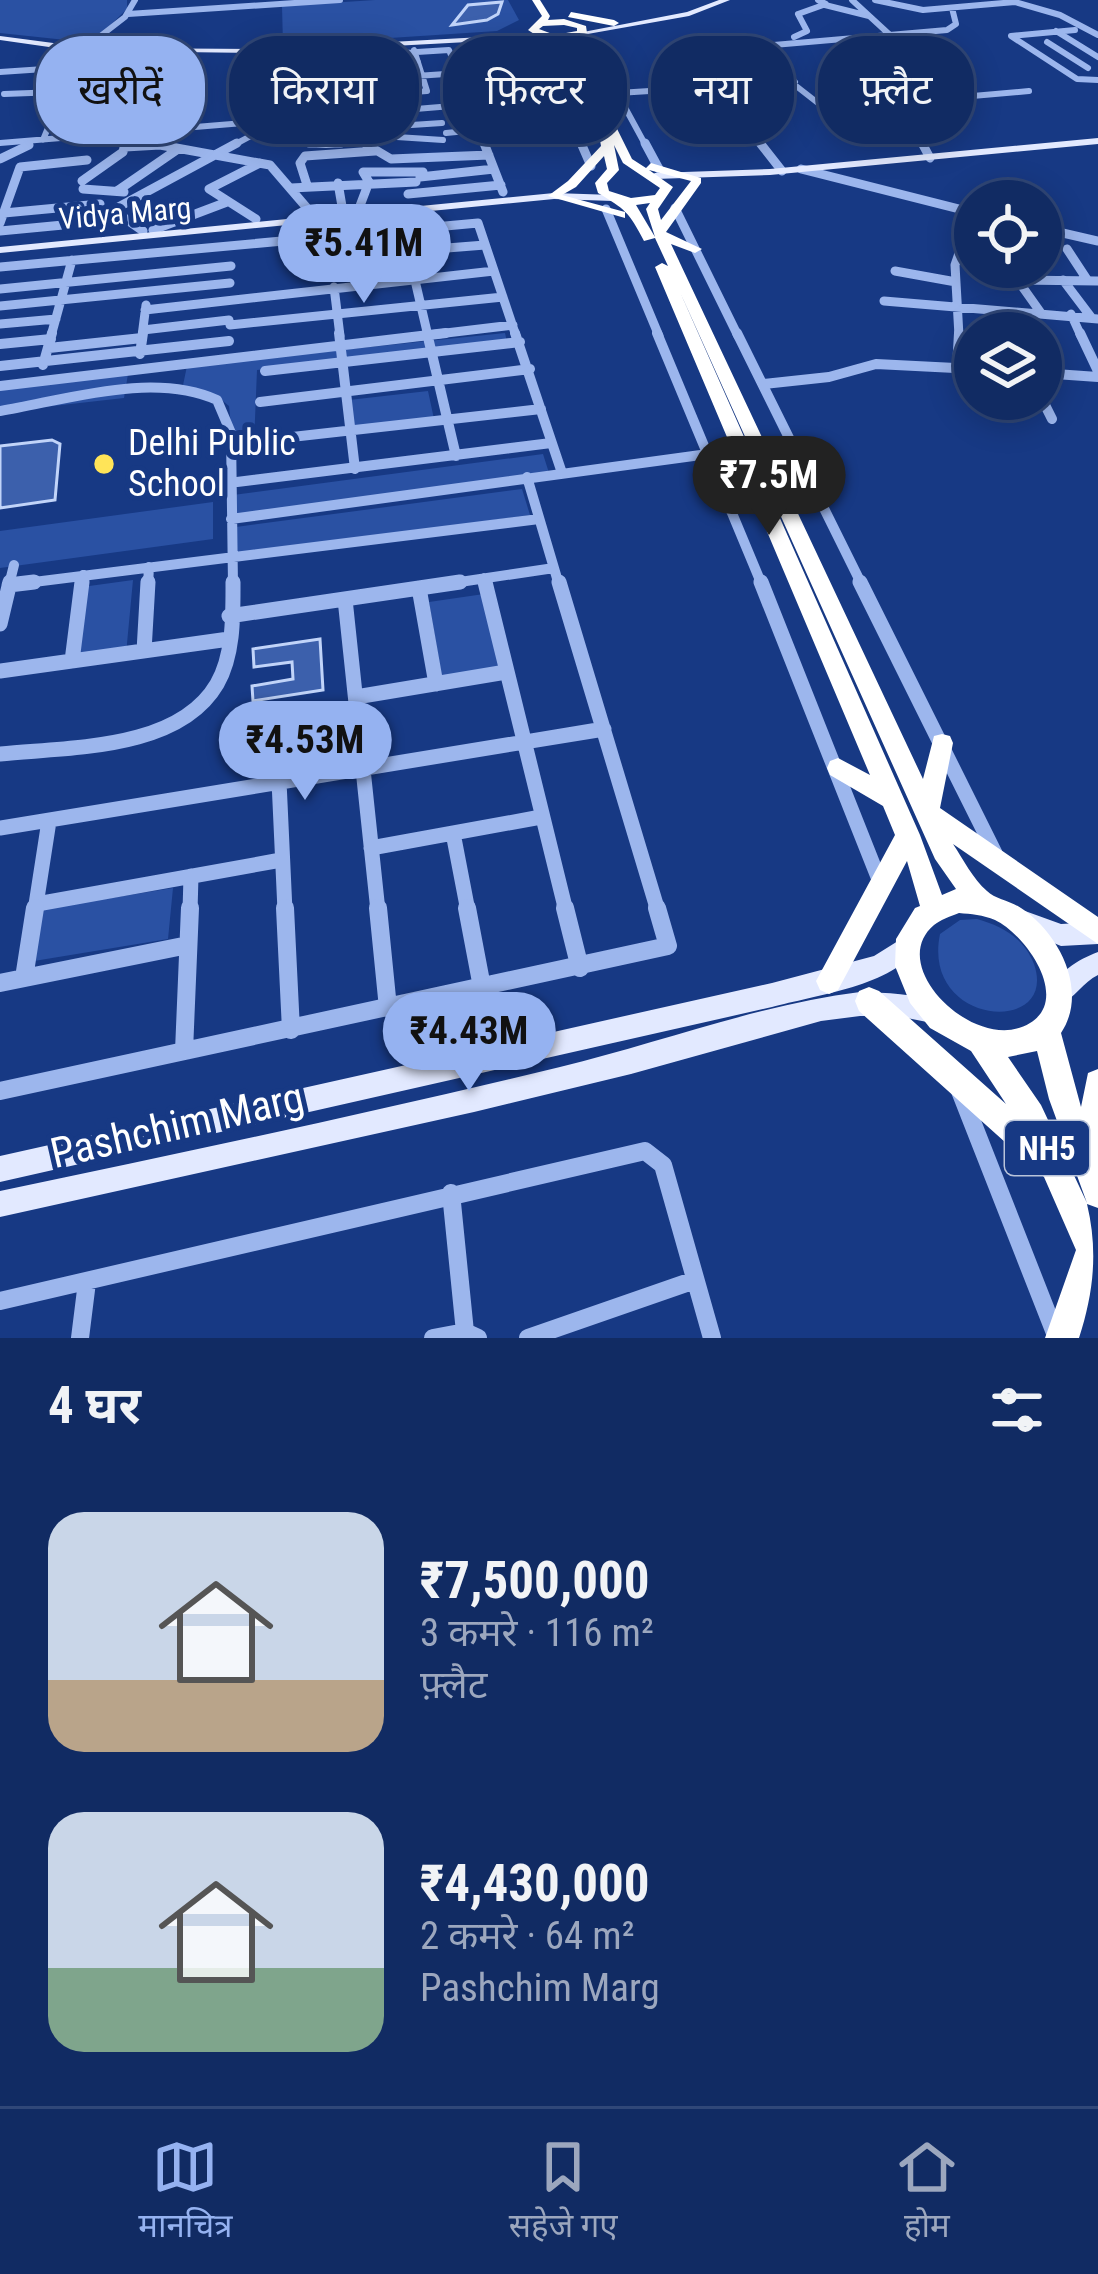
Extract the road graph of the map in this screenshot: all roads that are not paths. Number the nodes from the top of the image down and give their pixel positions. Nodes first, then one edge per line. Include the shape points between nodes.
1 (135, 0) edge
2 (340, 0) edge
3 (721, 0) edge
4 (852, 0) edge
5 (875, 0) edge
6 (961, 0) edge
7 (1011, 1) edge
8 (822, 3) edge
9 (544, 5) edge
10 (898, 8) junction
11 (952, 8) junction
12 (968, 8) junction
13 (128, 14) junction
14 (869, 16) junction
15 (564, 22) junction
16 (614, 23) junction
17 (538, 30) junction
18 (1075, 30) dead end
19 (507, 31) joint
20 (579, 31) junction
21 (1056, 31) junction
22 (922, 32) junction
23 (890, 34) junction
24 (1098, 35) edge
25 (105, 36) edge
26 (540, 36) edge
27 (545, 36) edge
28 (576, 36) edge
29 (0, 37) edge
30 (794, 38) edge
31 (36, 40) edge
32 (1070, 40) junction
33 (1047, 42) junction
34 (794, 43) edge
35 (1023, 44) junction
36 (205, 49) edge
37 (1098, 57) edge
38 (419, 65) edge
39 (36, 68) edge
40 (1093, 68) edge
41 (22, 70) junction
42 (1064, 70) junction
43 (0, 72) edge
44 (443, 74) edge
45 (419, 75) edge
46 (422, 75) junction
47 (1098, 80) edge
48 (795, 82) edge
49 (1029, 92) dead end
50 (36, 94) edge
51 (419, 95) edge
52 (429, 95) junction
53 (2, 96) edge
54 (419, 96) edge
55 (443, 97) edge
56 (974, 97) edge
57 (818, 101) edge
58 (443, 107) edge
59 (439, 108) junction
60 (419, 110) edge
61 (627, 110) edge
62 (443, 125) edge
63 (639, 133) junction
64 (443, 137) edge
65 (627, 137) edge
66 (32, 141) junction
67 (36, 141) edge
68 (0, 143) edge
69 (1098, 143) edge
70 (91, 144) edge
71 (126, 144) edge
72 (240, 144) edge
73 (276, 144) edge
74 (368, 144) edge
75 (449, 144) edge
76 (484, 144) edge
77 (582, 144) edge
78 (608, 144) edge
79 (610, 144) edge
80 (612, 144) edge
81 (761, 144) edge
82 (923, 144) edge
83 (125, 147) junction
84 (178, 149) junction
85 (375, 151) junction
86 (489, 155) junction
87 (215, 156) junction
88 (455, 158) junction
89 (930, 158) junction
90 (0, 159) edge
91 (432, 159) junction
92 (87, 160) junction
93 (262, 164) junction
94 (591, 166) junction
95 (494, 170) junction
96 (782, 171) junction
97 (803, 171) junction
98 (654, 173) junction
99 (420, 177) junction
100 (606, 179) junction
101 (695, 180) junction
102 (369, 182) junction
103 (338, 183) junction
104 (83, 185) junction
105 (307, 185) junction
106 (291, 188) junction
107 (118, 191) junction
108 (408, 194) junction
109 (141, 195) junction
110 (555, 195) junction
111 (666, 199) junction
112 (227, 202) junction
113 (614, 203) junction
114 (100, 204) junction
115 (399, 207) junction
116 (954, 208) edge
117 (112, 210) junction
118 (358, 211) junction
119 (343, 212) junction
120 (314, 215) junction
121 (126, 219) junction
122 (256, 219) junction
123 (1, 222) edge
124 (404, 229) junction
125 (148, 231) junction
126 (654, 232) junction
127 (1062, 233) edge
128 (349, 235) junction
129 (1098, 241) edge
130 (232, 244) junction
131 (485, 245) junction
132 (0, 247) edge
133 (695, 249) junction
134 (1066, 249) dead end
135 (409, 251) junction
136 (154, 253) junction
137 (627, 253) junction
138 (72, 260) junction
139 (231, 266) junction
140 (0, 267) edge
141 (494, 271) junction
142 (896, 271) dead end
143 (150, 274) junction
144 (417, 279) junction
145 (1063, 280) joint
146 (1093, 281) edge
147 (66, 282) junction
148 (954, 282) edge
149 (230, 283) junction
150 (356, 284) junction
151 (334, 287) junction
152 (957, 288) edge
153 (0, 289) edge
154 (149, 290) junction
155 (503, 297) junction
156 (230, 299) junction
157 (61, 300) junction
158 (884, 301) dead end
159 (421, 304) junction
160 (0, 306) edge
161 (146, 310) junction
162 (961, 311) junction
163 (338, 312) junction
164 (990, 312) edge
165 (1062, 314) edge
166 (1071, 314) junction
167 (1095, 318) edge
168 (56, 319) junction
169 (229, 322) junction
170 (0, 324) edge
171 (513, 325) junction
172 (428, 335) junction
173 (142, 340) junction
174 (229, 341) junction
175 (520, 342) junction
176 (50, 343) junction
177 (0, 344) edge
178 (341, 346) junction
179 (432, 352) junction
180 (228, 359) junction
181 (44, 362) junction
182 (342, 362) junction
183 (0, 366) edge
184 (954, 368) edge
185 (530, 369) junction
186 (137, 370) junction
187 (266, 371) dead end
188 (1062, 371) edge
189 (1098, 374) edge
190 (439, 380) junction
191 (38, 381) junction
192 (764, 384) junction
193 (0, 386) edge
194 (133, 392) junction
195 (343, 392) junction
196 (260, 402) dead end
197 (541, 410) junction
198 (0, 411) edge
199 (448, 419) junction
200 (351, 430) junction
201 (551, 443) junction
202 (230, 444) junction
203 (708, 454) junction
204 (456, 456) junction
205 (356, 469) junction
206 (562, 473) junction
207 (527, 477) junction
208 (229, 483) junction
209 (231, 519) junction
210 (539, 519) junction
211 (231, 556) junction
212 (14, 565) dead end
213 (149, 567) junction
214 (554, 568) junction
215 (83, 575) junction
216 (484, 578) junction
217 (9, 585) junction
218 (419, 588) junction
219 (346, 599) junction
220 (229, 616) junction
221 (0, 624) edge
222 (229, 639) junction
223 (145, 651) junction
224 (72, 662) junction
225 (0, 671) edge
226 (506, 672) junction
227 (436, 684) junction
228 (356, 697) junction
229 (604, 729) junction
230 (523, 740) junction
231 (942, 743) junction
232 (0, 754) edge
233 (363, 767) junction
234 (838, 768) junction
235 (279, 781) junction
236 (892, 799) junction
237 (927, 812) junction
238 (541, 817) junction
239 (49, 821) junction
240 (0, 828) edge
241 (453, 833) junction
242 (908, 836) junction
243 (371, 848) junction
244 (281, 860) junction
245 (999, 863) junction
246 (191, 876) junction
247 (882, 887) junction
248 (980, 903) junction
249 (37, 904) junction
250 (933, 907) junction
251 (1010, 915) junction
252 (1098, 932) edge
253 (188, 945) junction
254 (906, 947) junction
255 (1098, 963) edge
256 (580, 968) junction
257 (24, 978) junction
258 (829, 981) junction
259 (0, 982) edge
260 (482, 988) junction
261 (1060, 993) junction
262 (869, 1001) junction
263 (388, 1007) junction
264 (932, 1011) junction
265 (291, 1030) junction
266 (1046, 1030) junction
267 (980, 1041) junction
268 (184, 1051) junction
269 (954, 1077) junction
270 (1098, 1083) edge
271 (0, 1091) edge
272 (0, 1169) edge
273 (1081, 1176) edge
274 (451, 1193) junction
275 (0, 1204) edge
276 (1095, 1256) edge
277 (695, 1280) junction
278 (87, 1282) junction
279 (0, 1301) edge
280 (471, 1335) edge
281 (80, 1338) edge
282 (434, 1338) edge
283 (527, 1338) edge
284 (712, 1338) edge
285 (1059, 1338) edge

1 - 13 street
2 - 13 street
3 - 16 main road
3 - 20 main road via 689,14
4 - 14 street
5 - 10 street
6 - 12 street
7 - 12 street
7 - 24 street
8 - 14 street
8 - 30 street via 800,13 806,33
9 - 15 highway
9 - 16 highway
9 - 17 highway
10 - 11 street
10 - 22 street
11 - 12 street
11 - 22 street via 955,27
13 - 25 street
14 - 23 street
15 - 17 highway
15 - 20 highway
16 - 20 main road
17 - 19 highway
17 - 20 highway
17 - 26 street
17 - 27 highway
18 - 21 street
19 - 36 main road
20 - 28 highway
21 - 32 street
21 - 35 street via 1012,35
22 - 23 street
23 - 34 street
29 - 31 main road
32 - 33 street
32 - 37 street
33 - 35 street
33 - 40 street
35 - 42 street
38 - 46 street
39 - 41 street
40 - 42 street
41 - 43 street
41 - 53 street
42 - 47 street
44 - 46 street
45 - 46 street
46 - 52 street
48 - 57 street
49 - 56 street
50 - 53 street
51 - 52 street
52 - 54 street
52 - 55 street
58 - 59 street
59 - 60 street
59 - 62 street
61 - 63 street
63 - 65 highway
63 - 98 street
64 - 91 street
66 - 67 street
66 - 68 street
66 - 90 street
69 - 89 main road
69 - 97 main road
70 - 92 street
71 - 83 street
72 - 87 street
73 - 93 street
74 - 85 street
75 - 88 street
76 - 86 street
77 - 94 street
78 - 94 highway
79 - 100 highway
80 - 98 highway
81 - 96 street
82 - 89 street
83 - 84 street
83 - 104 street
84 - 87 street
84 - 107 street
85 - 91 street
85 - 105 street via 304,156
86 - 88 street
86 - 95 street
87 - 93 street
87 - 109 street
88 - 91 street
89 - 97 main road
91 - 99 street
92 - 104 street
92 - 123 street via 20,167
93 - 106 street
93 - 112 street via 209,189
94 - 110 highway
95 - 99 street
95 - 108 street via 502,189
96 - 97 main road
96 - 101 main road
97 - 101 main road
97 - 116 street
98 - 101 highway
98 - 111 highway
99 - 102 street
99 - 108 street
100 - 110 main road, Vidya Marg
100 - 113 highway via 604,193
101 - 111 highway
102 - 103 street
102 - 118 street
103 - 105 street
103 - 119 street
104 - 107 street
104 - 114 street
105 - 106 street
106 - 120 street
107 - 109 street
108 - 115 street
109 - 117 street
110 - 113 highway
110 - 115 main road, Vidya Marg
110 - 132 main road, Vidya Marg
111 - 113 highway
111 - 126 highway via 652,217
111 - 133 street
112 - 122 street
112 - 125 street
113 - 126 highway
113 - 137 street
114 - 117 street
114 - 123 street
115 - 118 main road, Vidya Marg
117 - 121 street
118 - 119 main road, Vidya Marg
119 - 120 main road, Vidya Marg
120 - 122 main road, Vidya Marg
121 - 123 street
121 - 125 street
122 - 125 main road, Vidya Marg
124 - 128 street
124 - 131 street via 477,217
124 - 135 street
125 - 132 main road, Vidya Marg
126 - 133 highway
126 - 137 highway
126 - 236 highway
126 - 237 highway
127 - 129 street
128 - 130 street
128 - 150 street
130 - 136 street
130 - 139 street
131 - 135 street
131 - 141 street
133 - 192 street
134 - 146 street
135 - 144 street
136 - 138 street
136 - 143 street
137 - 203 street
138 - 140 street
138 - 147 street
139 - 143 street
139 - 149 street
141 - 144 street
141 - 155 street
142 - 148 street
143 - 147 street
143 - 154 street
144 - 150 street
144 - 159 street
145 - 146 street
145 - 167 street
147 - 153 street
147 - 157 street
149 - 154 street
149 - 156 street
150 - 151 street
151 - 156 street
151 - 163 street
152 - 162 street
154 - 157 street
154 - 161 street
155 - 159 street
155 - 171 street
156 - 161 street
156 - 169 street
157 - 160 street
157 - 168 street
158 - 162 street
159 - 163 street
159 - 172 street
161 - 173 street
162 - 164 street
163 - 169 street
163 - 178 street
165 - 166 street
166 - 167 street
166 - 189 street
168 - 170 street
168 - 176 street
169 - 173 street
169 - 174 street
171 - 172 street
171 - 175 street
172 - 178 street
172 - 179 street
173 - 174 street
173 - 176 street
173 - 181 street
173 - 186 street
174 - 180 street
175 - 179 street
175 - 185 street
176 - 177 street
176 - 181 street
178 - 180 street
178 - 182 street
179 - 182 street
179 - 190 street
180 - 186 street
181 - 183 street
181 - 191 street
182 - 187 street
182 - 195 street
184 - 192 street via 876,364
185 - 190 street
185 - 197 street
186 - 191 street
186 - 194 street
188 - 189 street
190 - 195 street
190 - 199 street
191 - 193 street
192 - 231 street
194 - 198 street
194 - 202 street via 188,390 214,398 226,414
195 - 196 street
195 - 200 street
197 - 199 street
197 - 201 street
199 - 200 street
199 - 204 street
200 - 202 street
200 - 205 street
201 - 204 street
201 - 206 street
202 - 208 street
203 - 206 street
203 - 234 street
204 - 205 street
205 - 208 street
206 - 207 street
207 - 209 street
207 - 210 street
208 - 209 street
209 - 211 street
210 - 211 street
210 - 214 street
211 - 213 street
211 - 220 street
212 - 217 street
213 - 215 street
213 - 223 street
214 - 216 street
214 - 229 street
215 - 217 street
215 - 224 street
216 - 218 street
216 - 226 street
217 - 221 street
218 - 219 street
218 - 227 street
219 - 220 street
219 - 228 street
220 - 222 street
222 - 223 street
222 - 232 street via 217,685 167,724
223 - 224 street
224 - 225 street
226 - 227 street
226 - 230 street
227 - 228 street
228 - 233 street
229 - 230 street
229 - 256 street via 669,942
230 - 233 street
230 - 238 street
231 - 237 highway
231 - 245 street
233 - 235 street
233 - 243 street
234 - 236 highway
234 - 247 street
235 - 239 street
235 - 244 street
236 - 242 highway
237 - 245 highway
237 - 248 highway
238 - 241 street
238 - 256 street
239 - 240 street
239 - 249 street
241 - 243 street
241 - 260 street
242 - 247 highway
242 - 250 highway
243 - 263 street
244 - 246 street
244 - 265 street
245 - 252 highway
246 - 249 street
246 - 253 street
247 - 258 highway
248 - 250 highway
248 - 251 highway
249 - 257 street
250 - 254 highway
251 - 252 main road via 1061,935
251 - 261 highway via 1051,958
253 - 257 street
253 - 268 street
254 - 258 main road, Pashchim Marg
254 - 264 highway via 916,990
255 - 261 main road
256 - 260 street
257 - 259 street
258 - 272 main road, Pashchim Marg
260 - 263 street
261 - 266 highway
262 - 264 main road, Pashchim Marg
262 - 269 highway
262 - 275 main road, Pashchim Marg
263 - 265 street
264 - 267 highway, NH5
265 - 268 street
266 - 267 highway via 1005,1045
266 - 273 highway, NH5
267 - 273 highway, NH5
268 - 271 street
269 - 273 highway
269 - 285 street
270 - 273 highway
273 - 276 highway, NH5
274 - 277 street via 645,1151 662,1165
274 - 278 street
274 - 280 street
276 - 285 highway
277 - 283 street
277 - 284 street
278 - 279 street
278 - 281 street
280 - 282 street

